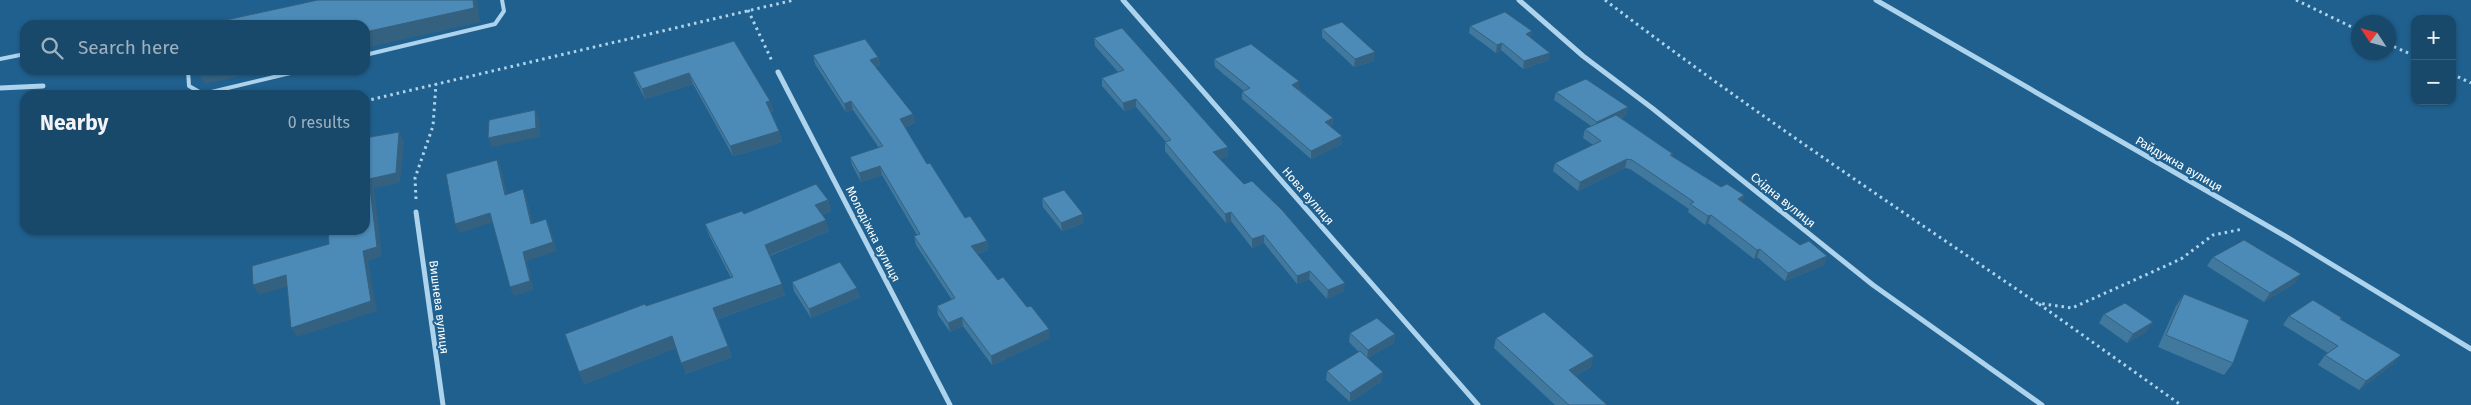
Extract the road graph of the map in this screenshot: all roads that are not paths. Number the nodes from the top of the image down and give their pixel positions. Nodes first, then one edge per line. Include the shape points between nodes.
1 (502, 0) edge
2 (1123, 0) edge
3 (1519, 0) edge
4 (1876, 0) edge
5 (370, 54) edge
6 (20, 55) edge
7 (0, 59) edge
8 (778, 72) road end
9 (188, 75) edge
10 (282, 75) edge
11 (43, 86) dead end
12 (0, 88) edge
13 (196, 90) edge
14 (220, 90) edge
15 (416, 212) road end
16 (2471, 350) edge
17 (443, 405) edge
18 (950, 405) edge
19 (1478, 405) edge
20 (2042, 405) edge

1 - 5 lane via 504,11 494,24
2 - 19 street, Нова вулиця
3 - 20 street, Східна вулиця via 1583,56 1873,286
4 - 16 street, Райдужна вулиця via 2285,236
6 - 7 lane
8 - 18 street, Молодіжна вулиця
9 - 13 lane via 189,86
10 - 14 lane
11 - 12 street
15 - 17 street, Вишнева вулиця

